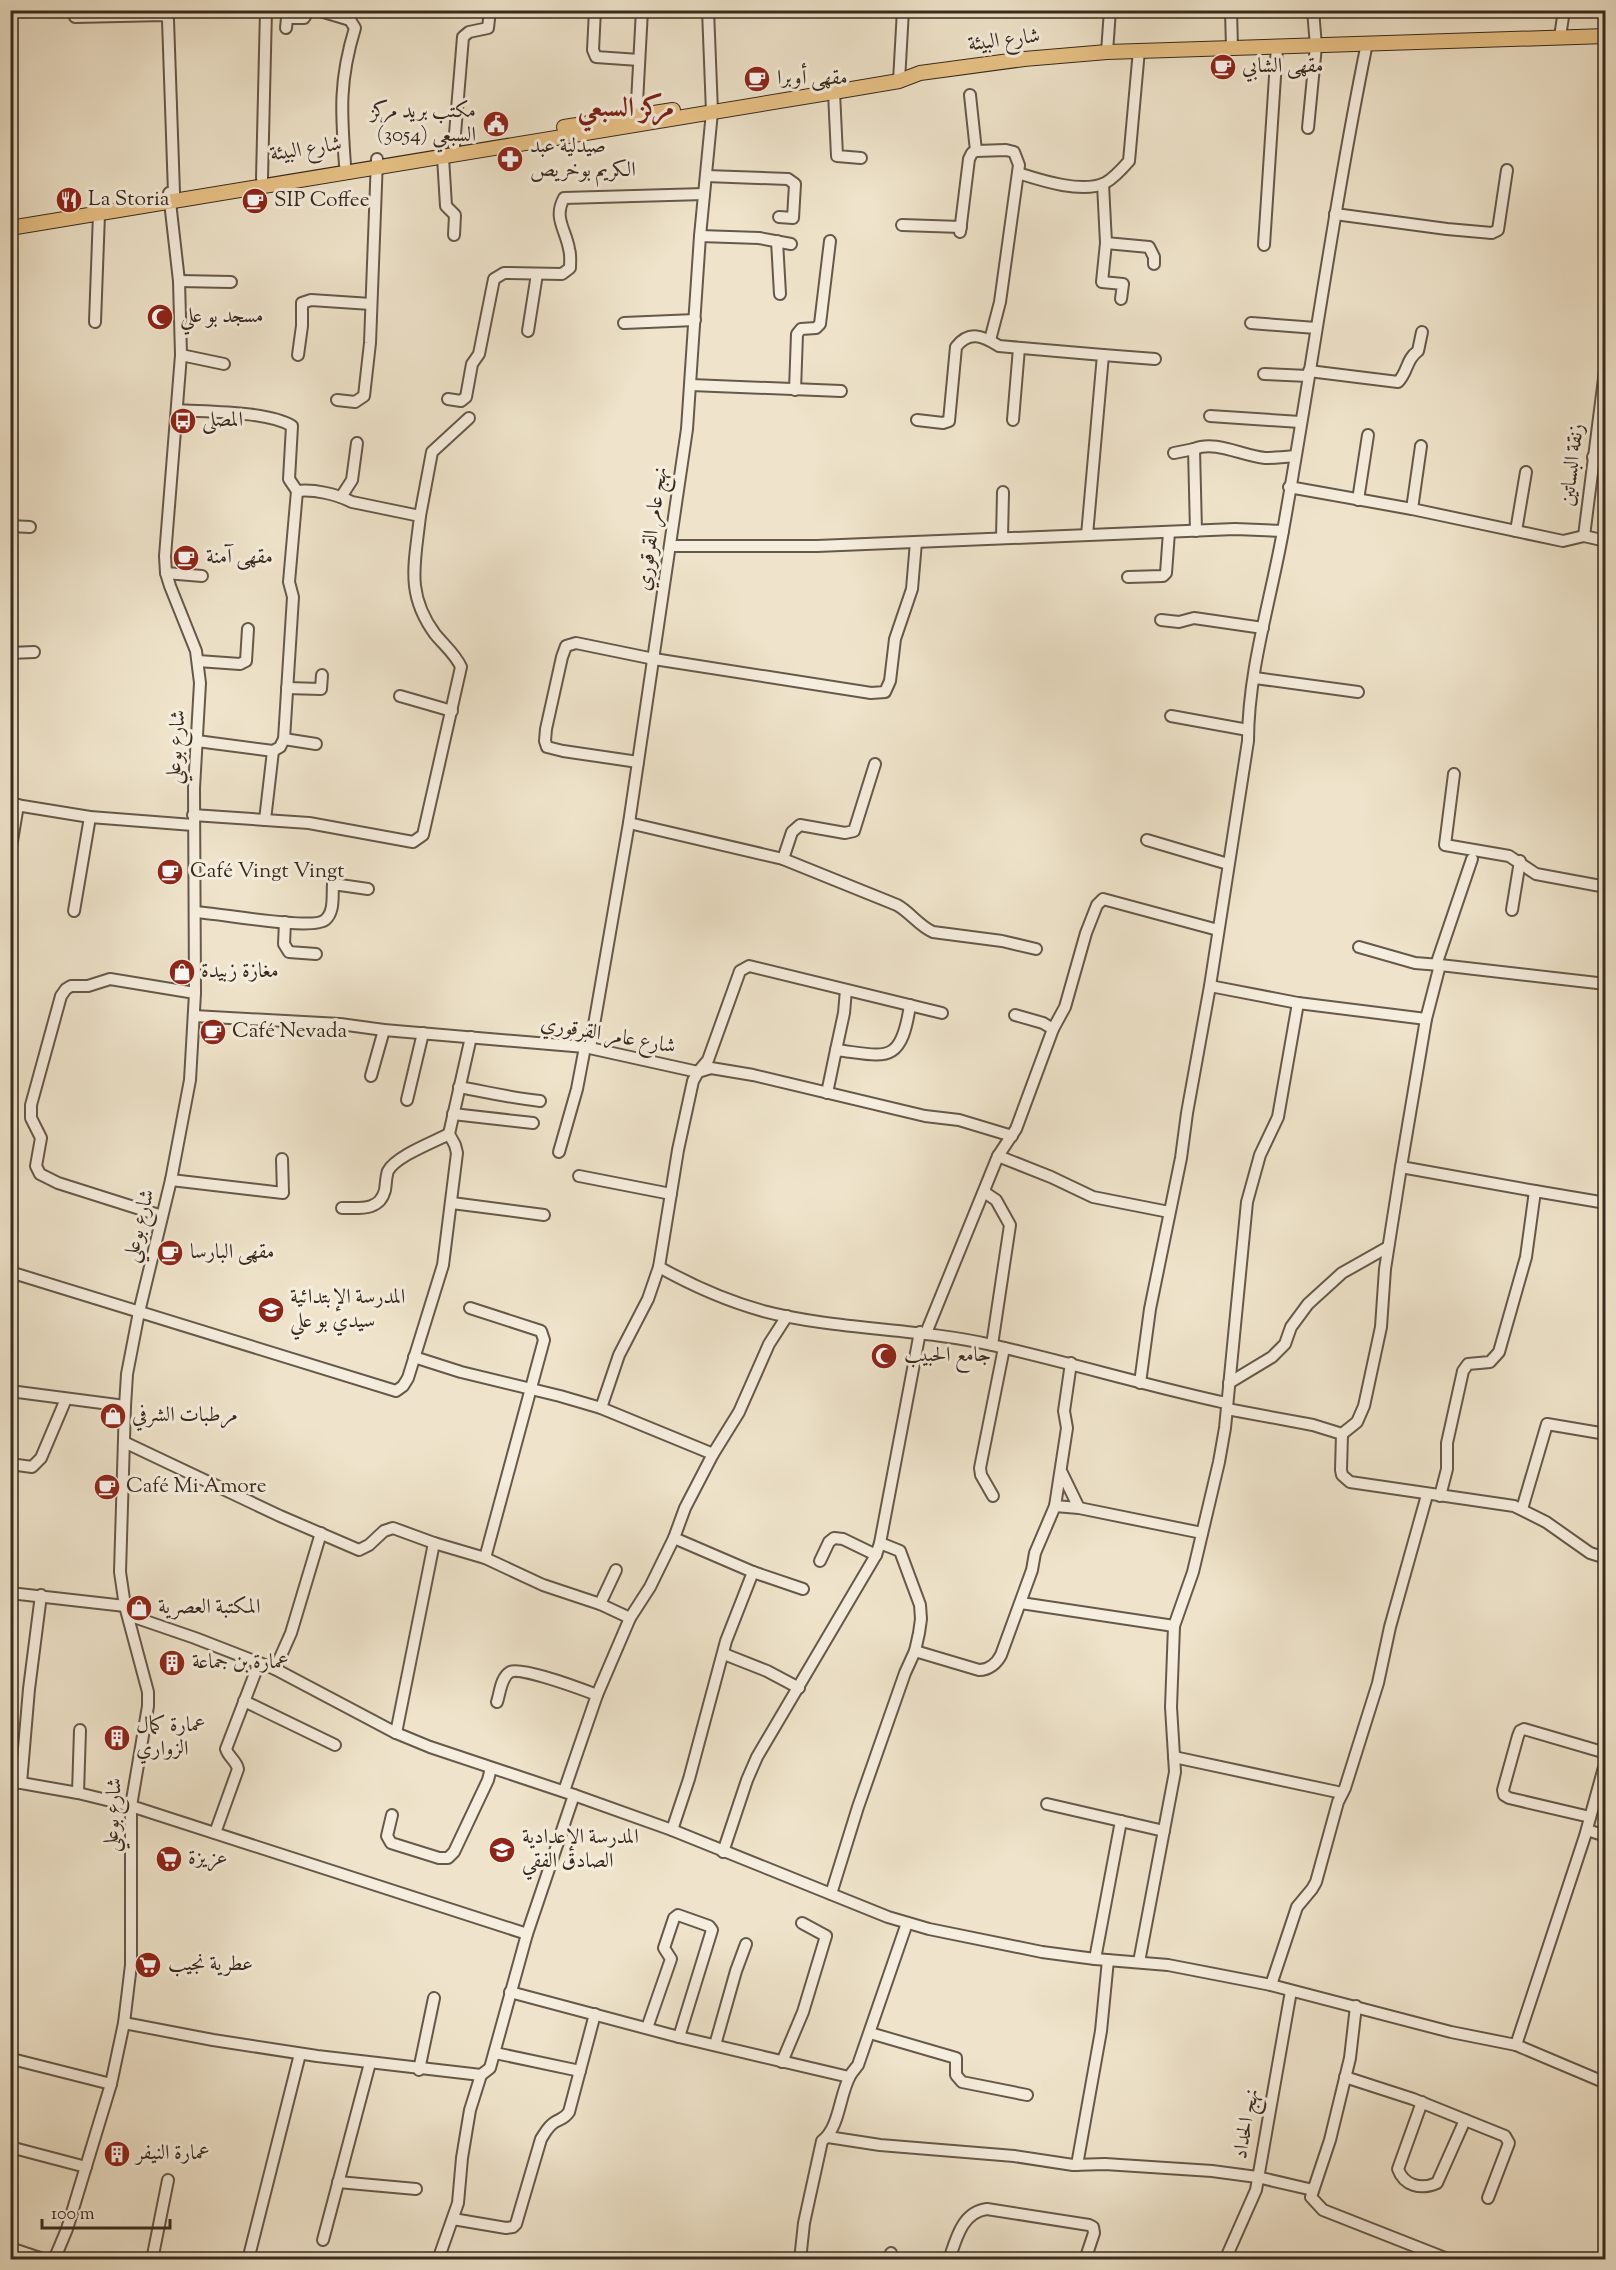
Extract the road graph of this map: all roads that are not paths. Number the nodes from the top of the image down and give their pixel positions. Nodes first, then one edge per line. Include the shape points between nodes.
1 (266, 10) edge
2 (309, 10) edge
3 (317, 10) edge
4 (490, 10) edge
5 (595, 10) edge
6 (642, 10) edge
7 (903, 10) edge
8 (1110, 10) edge
9 (1231, 10) edge
10 (1313, 10) edge
11 (1564, 10) edge
12 (708, 11) edge
13 (75, 17) dead end
14 (286, 28) dead end
15 (1605, 36) edge
16 (1560, 37) junction
17 (1367, 43) junction
18 (1277, 46) junction
19 (1316, 46) junction
20 (1232, 48) junction
21 (1139, 50) junction
22 (1107, 52) junction
23 (639, 60) junction
24 (903, 76) junction
25 (834, 92) junction
26 (970, 95) dead end
27 (711, 108) junction
28 (636, 120) junction
29 (1308, 128) dead end
30 (454, 146) junction
31 (976, 151) junction
32 (443, 157) junction
33 (861, 158) dead end
34 (378, 163) junction
35 (345, 165) junction
36 (1507, 170) dead end
37 (1018, 173) junction
38 (306, 175) junction
39 (706, 176) junction
40 (262, 178) junction
41 (1104, 184) junction
42 (704, 194) junction
43 (171, 196) junction
44 (99, 214) junction
45 (1335, 214) junction
46 (779, 217) dead end
47 (10, 219) edge
48 (902, 225) dead end
49 (10, 228) edge
50 (454, 235) dead end
51 (700, 236) junction
52 (777, 241) junction
53 (830, 241) dead end
54 (1106, 243) junction
55 (791, 244) dead end
56 (1264, 245) dead end
57 (1154, 264) dead end
58 (537, 274) junction
59 (179, 281) junction
60 (231, 282) dead end
61 (780, 294) dead end
62 (1121, 299) dead end
63 (371, 304) junction
64 (695, 320) junction
65 (95, 322) dead end
66 (624, 323) dead end
67 (1251, 323) dead end
68 (1316, 328) junction
69 (528, 331) dead end
70 (1422, 332) dead end
71 (990, 340) junction
72 (1019, 348) junction
73 (181, 355) junction
74 (298, 355) dead end
75 (1103, 355) junction
76 (1155, 359) dead end
77 (1605, 363) edge
78 (224, 364) dead end
79 (1264, 374) dead end
80 (1309, 374) junction
81 (691, 385) junction
82 (795, 390) junction
83 (841, 391) dead end
84 (447, 399) dead end
85 (337, 400) dead end
86 (177, 410) junction
87 (1210, 416) dead end
88 (469, 418) dead end
89 (917, 420) dead end
90 (1013, 420) dead end
91 (1300, 422) junction
92 (1368, 435) dead end
93 (357, 443) dead end
94 (1421, 446) dead end
95 (1194, 449) junction
96 (1174, 453) dead end
97 (1295, 456) junction
98 (1593, 457) junction
99 (1605, 461) edge
100 (1526, 471) dead end
101 (1289, 487) junction
102 (297, 490) junction
103 (1003, 492) dead end
104 (341, 497) junction
105 (1358, 500) junction
106 (1412, 509) junction
107 (420, 516) junction
108 (10, 526) edge
109 (30, 527) dead end
110 (1196, 531) junction
111 (1283, 531) junction
112 (1516, 531) junction
113 (1169, 532) junction
114 (1087, 535) junction
115 (1584, 536) junction
116 (1002, 538) junction
117 (1605, 541) edge
118 (916, 542) junction
119 (670, 546) junction
120 (166, 573) junction
121 (202, 576) dead end
122 (1128, 577) dead end
123 (1161, 620) dead end
124 (1263, 628) junction
125 (248, 629) dead end
126 (34, 652) dead end
127 (10, 653) edge
128 (654, 659) junction
129 (198, 661) junction
130 (322, 675) dead end
131 (1255, 678) junction
132 (287, 688) junction
133 (1358, 692) dead end
134 (400, 696) dead end
135 (452, 711) junction
136 (1171, 716) dead end
137 (1248, 730) junction
138 (284, 739) junction
139 (197, 741) junction
140 (316, 744) dead end
141 (273, 751) junction
142 (638, 762) junction
143 (875, 764) dead end
144 (1454, 774) dead end
145 (14, 804) edge
146 (90, 817) junction
147 (193, 820) junction
148 (265, 820) junction
149 (629, 824) junction
150 (1148, 840) dead end
151 (10, 853) edge
152 (783, 859) junction
153 (1472, 859) dead end
154 (1520, 861) junction
155 (1228, 864) junction
156 (1605, 887) edge
157 (368, 889) dead end
158 (1512, 910) dead end
159 (74, 911) dead end
160 (195, 912) junction
161 (285, 922) junction
162 (1218, 930) junction
163 (1359, 947) dead end
164 (1036, 949) dead end
165 (316, 954) dead end
166 (1438, 965) junction
167 (1605, 984) edge
168 (1210, 986) junction
169 (846, 990) junction
170 (195, 993) junction
171 (1298, 1003) junction
172 (910, 1005) junction
173 (942, 1013) dead end
174 (1015, 1015) dead end
175 (194, 1016) junction
176 (1426, 1019) junction
177 (1053, 1029) junction
178 (384, 1030) junction
179 (423, 1033) junction
180 (471, 1037) junction
181 (587, 1048) junction
182 (836, 1050) junction
183 (698, 1072) junction
184 (371, 1076) dead end
185 (459, 1087) junction
186 (827, 1093) junction
187 (407, 1100) dead end
188 (540, 1101) dead end
189 (453, 1114) junction
190 (533, 1123) dead end
191 (449, 1134) junction
192 (1012, 1136) junction
193 (559, 1152) dead end
194 (998, 1156) junction
195 (282, 1159) dead end
196 (1401, 1167) junction
197 (579, 1176) dead end
198 (171, 1180) junction
199 (1535, 1191) junction
200 (984, 1192) junction
201 (671, 1194) junction
202 (452, 1203) junction
203 (1605, 1203) edge
204 (342, 1208) dead end
205 (1169, 1212) junction
206 (544, 1215) dead end
207 (162, 1216) junction
208 (1388, 1247) junction
209 (658, 1267) junction
210 (10, 1272) edge
211 (470, 1308) dead end
212 (139, 1312) junction
213 (787, 1316) junction
214 (923, 1333) junction
215 (992, 1345) junction
216 (1004, 1348) junction
217 (414, 1357) junction
218 (1071, 1363) junction
219 (1140, 1383) junction
220 (1229, 1383) junction
221 (530, 1389) junction
222 (10, 1391) edge
223 (66, 1399) junction
224 (125, 1406) junction
225 (1226, 1406) junction
226 (601, 1408) junction
227 (1342, 1434) junction
228 (1605, 1434) edge
229 (124, 1442) junction
230 (713, 1454) junction
231 (10, 1464) edge
232 (1061, 1471) junction
233 (1427, 1495) junction
234 (993, 1496) dead end
235 (1440, 1496) junction
236 (1055, 1506) junction
237 (1078, 1508) junction
238 (1522, 1509) junction
239 (321, 1533) junction
240 (1202, 1533) junction
241 (674, 1538) junction
242 (434, 1543) junction
243 (880, 1543) junction
244 (876, 1555) junction
245 (485, 1558) junction
246 (1605, 1558) edge
247 (820, 1561) dead end
248 (616, 1570) dead end
249 (753, 1572) junction
250 (803, 1589) dead end
251 (10, 1593) edge
252 (41, 1595) junction
253 (1021, 1603) junction
254 (600, 1604) junction
255 (126, 1610) junction
256 (630, 1618) junction
257 (1174, 1626) junction
258 (915, 1651) junction
259 (724, 1654) junction
260 (259, 1663) junction
261 (275, 1670) junction
262 (799, 1688) junction
263 (597, 1695) junction
264 (244, 1701) junction
265 (497, 1702) dead end
266 (80, 1730) dead end
267 (396, 1733) junction
268 (335, 1745) dead end
269 (1605, 1753) edge
270 (1174, 1757) junction
271 (1605, 1760) edge
272 (491, 1768) junction
273 (16, 1782) edge
274 (78, 1793) junction
275 (569, 1793) junction
276 (1342, 1793) junction
277 (1047, 1804) dead end
278 (131, 1806) junction
279 (392, 1815) dead end
280 (1590, 1817) junction
281 (1121, 1821) junction
282 (672, 1830) junction
283 (1587, 1830) junction
284 (1164, 1831) junction
285 (215, 1833) junction
286 (1605, 1836) edge
287 (723, 1852) junction
288 (831, 1894) junction
289 (802, 1923) dead end
290 (907, 1923) junction
291 (526, 1934) junction
292 (746, 1944) dead end
293 (1095, 1959) junction
294 (1108, 1960) junction
295 (1138, 1962) junction
296 (1271, 1985) junction
297 (1291, 1991) junction
298 (510, 1992) junction
299 (434, 1998) dead end
300 (1356, 2006) junction
301 (595, 2014) junction
302 (124, 2023) junction
303 (647, 2028) junction
304 (870, 2032) junction
305 (679, 2037) junction
306 (1516, 2044) junction
307 (715, 2045) junction
308 (495, 2053) junction
309 (300, 2054) junction
310 (16, 2060) dead end
311 (782, 2061) junction
312 (370, 2063) junction
313 (419, 2070) junction
314 (579, 2072) junction
315 (481, 2075) junction
316 (849, 2077) junction
317 (1345, 2077) junction
318 (1605, 2083) edge
319 (111, 2084) junction
320 (1027, 2095) dead end
321 (1422, 2103) junction
322 (1466, 2120) junction
323 (828, 2137) junction
324 (10, 2147) edge
325 (1077, 2165) junction
326 (86, 2167) junction
327 (1257, 2177) junction
328 (168, 2180) dead end
329 (338, 2182) junction
330 (416, 2189) dead end
331 (1313, 2190) junction
332 (1488, 2198) dead end
333 (453, 2219) junction
334 (323, 2240) dead end
335 (10, 2248) edge
336 (46, 2259) edge
337 (54, 2259) edge
338 (152, 2259) edge
339 (248, 2259) edge
340 (438, 2259) edge
341 (800, 2259) edge
342 (949, 2259) edge
343 (1084, 2259) edge
344 (1225, 2259) edge
345 (1450, 2259) edge

1 - 40 street
2 - 14 street via 304,18 288,18
3 - 35 street via 350,20 354,28 342,80
4 - 30 street via 488,28 463,37
5 - 23 street via 596,57
6 - 23 street
7 - 24 street
8 - 22 street
9 - 20 street
10 - 19 street
11 - 16 street
12 - 27 street, نهج عامر القرقوري
13 - 43 street, شارع بوعلي via 165,15 168,20
15 - 16 main road, شارع البيئة
16 - 17 main road, شارع البيئة
17 - 19 main road, شارع البيئة
17 - 45 street
18 - 19 main road, شارع البيئة
18 - 20 main road, شارع البيئة
18 - 56 street
19 - 29 street
20 - 21 main road, شارع البيئة
21 - 22 main road, شارع البيئة
21 - 41 street via 1129,161
22 - 24 main road, شارع البيئة
23 - 28 street
24 - 25 main road, شارع البيئة
24 - 27 main road, شارع البيئة
25 - 27 main road, شارع البيئة
25 - 33 street via 837,156
26 - 31 street
27 - 28 main road, شارع البيئة
27 - 39 street, نهج عامر القرقوري
28 - 30 main road, شارع البيئة
28 - 32 main road, شارع البيئة
30 - 34 main road, شارع البيئة
31 - 37 street via 1014,152
31 - 48 street via 969,159 961,230
32 - 34 main road, شارع البيئة
32 - 50 street via 446,206 455,214
34 - 35 main road, شارع البيئة
34 - 38 main road, شارع البيئة
34 - 63 street
35 - 38 main road, شارع البيئة
36 - 45 street via 1498,230 1492,233
37 - 41 street via 1075,187
37 - 71 street via 1000,302
38 - 40 main road, شارع البيئة
38 - 43 main road, شارع البيئة
39 - 42 street, نهج عامر القرقوري
39 - 46 street via 788,178 795,184 793,218
40 - 43 main road, شارع البيئة
41 - 54 street
42 - 51 street, نهج عامر القرقوري
42 - 58 street via 564,198 560,222 569,248 570,268 562,274
43 - 44 main road
43 - 47 main road
43 - 59 street, شارع بوعلي
44 - 49 main road
44 - 65 street
45 - 68 street
51 - 52 street
51 - 64 street, نهج عامر القرقوري
52 - 55 street
52 - 61 street
53 - 82 street via 820,324 797,333
54 - 57 street via 1149,247
54 - 62 street via 1102,282 1123,284
58 - 69 street
58 - 84 street via 504,273 494,279 466,397 461,401
59 - 60 street
59 - 73 street, شارع بوعلي
63 - 74 street via 311,300 302,303
63 - 85 street via 364,396 355,402
64 - 66 street
64 - 81 street, نهج عامر القرقوري
67 - 68 street
68 - 80 street
70 - 80 street via 1418,351 1410,356 1398,382
71 - 72 street via 999,346
71 - 89 street via 971,335 956,347 950,421
72 - 75 street
72 - 90 street
73 - 78 street
73 - 86 street, شارع بوعلي
75 - 76 street
75 - 114 street
77 - 98 street, زنقة البساتين
79 - 80 street
80 - 91 street
81 - 82 street
81 - 119 street, نهج عامر القرقوري
82 - 83 street
86 - 102 street via 252,415 283,420 292,426 289,479
86 - 120 street, شارع بوعلي
87 - 91 street
88 - 107 street via 432,452
91 - 97 street
92 - 105 street
93 - 104 street via 352,480
94 - 106 street
95 - 96 street
95 - 97 street via 1222,448 1267,458
95 - 110 street
97 - 101 street
98 - 99 street
98 - 115 street, زنقة البساتين
100 - 112 street
101 - 105 street
101 - 111 street
102 - 104 street
102 - 132 street via 289,582 293,597
103 - 116 street
104 - 107 street
105 - 106 street
106 - 112 street
107 - 135 street via 414,587 427,621 461,667
108 - 109 street
110 - 111 street
110 - 113 street
111 - 124 street
112 - 115 street via 1563,541
113 - 114 street
113 - 122 street via 1166,573
114 - 116 street
115 - 117 street
116 - 118 street
118 - 119 street
118 - 128 street via 912,589 895,639 885,692
119 - 128 street, نهج عامر القرقوري
120 - 121 street
120 - 129 street, شارع بوعلي
123 - 124 street via 1179,622 1194,618
124 - 131 street
125 - 129 street via 246,661
126 - 127 street
128 - 142 street, نهج عامر القرقوري
128 - 142 street via 576,643 566,646 546,729 545,741 552,750
129 - 139 street, شارع بوعلي
130 - 132 street via 321,689
131 - 133 street
131 - 137 street
132 - 138 street
134 - 135 street
135 - 148 street via 423,835 413,842 309,823
136 - 137 street
137 - 155 street
138 - 140 street
138 - 141 street
139 - 141 street
139 - 147 street, شارع بوعلي
141 - 148 street
142 - 149 street, نهج عامر القرقوري
143 - 152 street via 854,831 800,825 792,831
144 - 154 street via 1445,845
145 - 146 street
145 - 151 street
146 - 147 street
146 - 159 street
147 - 148 street
147 - 160 street, شارع بوعلي
149 - 152 street
149 - 181 street, نهج عامر القرقوري
150 - 155 street
152 - 164 street via 897,904 933,932
153 - 166 street
154 - 156 street via 1536,874
154 - 158 street
155 - 162 street
157 - 161 street via 333,884 331,913 325,921 316,925
160 - 161 street
160 - 170 street, شارع بوعلي
161 - 165 street via 284,944 289,952
162 - 168 street
162 - 177 street via 1103,899 1086,933 1065,1007
163 - 166 street via 1415,963
166 - 167 street
166 - 176 street
168 - 171 street
168 - 205 street
169 - 172 street, شارع عامر القرقوري
169 - 182 street
169 - 183 street, شارع عامر القرقوري via 749,966 740,971 708,1060
170 - 175 street, شارع بوعلي
170 - 207 street via 110,979 66,989 31,1105 41,1138 36,1166 40,1174
171 - 176 street
171 - 220 street via 1278,1117 1260,1155 1248,1202
172 - 173 street, شارع عامر القرقوري
172 - 182 street via 901,1041 886,1054 868,1056
174 - 177 street
175 - 178 street, شارع عامر القرقوري
175 - 198 street, شارع بوعلي via 190,1080
176 - 196 street
177 - 192 street
178 - 179 street, شارع عامر القرقوري
178 - 184 street
179 - 180 street, شارع عامر القرقوري
179 - 187 street
180 - 181 street, شارع عامر القرقوري
180 - 185 street
181 - 183 street, شارع عامر القرقوري
181 - 193 street, نهج عامر القرقوري
182 - 186 street
183 - 186 street via 711,1068 730,1071
183 - 201 street
185 - 188 street
185 - 189 street
186 - 192 street via 959,1120
189 - 190 street
189 - 191 street
191 - 202 street via 457,1153
191 - 204 street via 400,1160 388,1171 380,1202 369,1208
192 - 194 street
194 - 200 street
194 - 205 street via 1093,1197
195 - 198 street via 283,1193
196 - 199 street
196 - 208 street
197 - 201 street
198 - 207 street, شارع بوعلي
199 - 203 street
199 - 235 street via 1526,1257 1499,1352 1490,1362 1468,1364 1463,1371
200 - 214 street
200 - 215 street via 996,1200 1010,1225
201 - 209 street
202 - 206 street
202 - 217 street via 443,1265
205 - 219 street
207 - 212 street, شارع بوعلي
208 - 220 street via 1342,1273 1308,1304 1291,1327 1285,1344 1272,1357
208 - 227 street via 1381,1327 1364,1406 1357,1422
209 - 213 street via 727,1299
209 - 226 street via 648,1299 619,1355
210 - 212 street
211 - 221 street via 541,1330 544,1340
212 - 217 street via 284,1354 389,1390 403,1386
212 - 224 street, شارع بوعلي
213 - 214 street
213 - 230 street via 769,1344 739,1412
214 - 215 street
214 - 243 street
215 - 216 street
216 - 218 street
216 - 234 street via 980,1468
217 - 221 street
218 - 219 street
218 - 232 street
219 - 225 street
220 - 225 street
221 - 226 street
221 - 245 street
222 - 223 street
223 - 224 street
223 - 231 street via 41,1458 32,1467
224 - 229 street, شارع بوعلي
225 - 227 street
225 - 240 street via 1220,1462
226 - 230 street
227 - 233 street via 1341,1470 1346,1480
228 - 238 street via 1547,1424
229 - 239 street
229 - 255 street, شارع بوعلي via 120,1572
230 - 241 street
232 - 236 street
232 - 237 street
233 - 235 street
233 - 276 street via 1392,1616 1378,1683
235 - 238 street
236 - 237 street
236 - 253 street via 1035,1553
237 - 240 street
238 - 246 street via 1590,1553
239 - 242 street via 359,1550 393,1528
239 - 261 street via 291,1633
240 - 257 street
241 - 249 street
241 - 256 street
242 - 245 street
242 - 267 street
243 - 244 street
243 - 258 street via 900,1551 920,1605
244 - 247 street via 834,1538
244 - 262 street
245 - 254 street via 543,1585
248 - 254 street
249 - 250 street
249 - 259 street
251 - 252 street
252 - 255 street
252 - 273 street
253 - 257 street
253 - 258 street via 1001,1655 988,1668 971,1668
254 - 256 street
255 - 260 street
255 - 278 street, شارع بوعلي via 148,1692
256 - 263 street
257 - 270 street
258 - 288 street via 858,1806
259 - 262 street
259 - 282 street
260 - 261 street
260 - 264 street
261 - 267 street
262 - 287 street via 757,1757
263 - 265 street via 515,1670 504,1678
263 - 275 street
264 - 268 street
264 - 285 street via 226,1749 238,1769
266 - 274 street
267 - 272 street
269 - 280 street via 1524,1729 1518,1736 1503,1790 1509,1798
270 - 276 street
270 - 284 street
271 - 280 street
272 - 275 street
272 - 279 street via 448,1858 391,1843 387,1836
273 - 274 street
274 - 278 street
275 - 282 street
275 - 291 street
276 - 296 street via 1316,1882 1291,1919
277 - 281 street
278 - 285 street
278 - 302 street, شارع بوعلي via 130,1965
280 - 283 street
281 - 284 street
281 - 293 street
282 - 287 street
283 - 286 street
283 - 306 street
284 - 295 street
285 - 291 street
287 - 288 street
288 - 290 street
289 - 311 street via 826,1936 803,2012
290 - 293 street via 1042,1952
290 - 304 street
291 - 298 street
292 - 307 street
293 - 294 street
294 - 295 street
294 - 325 street via 1101,2031
295 - 296 street
296 - 297 street
297 - 300 street
297 - 327 street, نهج الحداد
298 - 301 street
298 - 308 street
299 - 313 street
300 - 306 street via 1451,2032
300 - 317 street
301 - 303 street
301 - 314 street
302 - 309 street
302 - 319 street, شارع بوعلي
303 - 305 street
303 - 305 street via 671,1959 664,1948 678,1915 712,1930
304 - 316 street via 858,2065
304 - 320 street via 956,2058 956,2075 962,2082
305 - 307 street
306 - 318 street
307 - 311 street
308 - 314 street
308 - 315 street via 490,2068
309 - 312 street
309 - 339 street
310 - 319 street
311 - 316 street
312 - 313 street
312 - 329 street
313 - 315 street
314 - 333 street via 569,2112 548,2128 541,2139 516,2224 506,2228
315 - 333 street via 470,2110
316 - 323 street
317 - 321 street
317 - 331 street
319 - 326 street, شارع بوعلي
321 - 322 street
321 - 322 street via 1398,2169 1408,2183 1422,2187 1437,2183
322 - 332 street via 1509,2140
323 - 325 street
323 - 341 street via 822,2141 811,2187
324 - 326 street
325 - 327 street
326 - 337 street, شارع بوعلي
327 - 331 street
327 - 344 street, نهج الحداد via 1256,2190
328 - 338 street
329 - 330 street
329 - 334 street
331 - 345 street via 1311,2197 1323,2210
333 - 340 street
335 - 336 street
342 - 343 street via 963,2222 978,2210 987,2209 1089,2225 1094,2233

